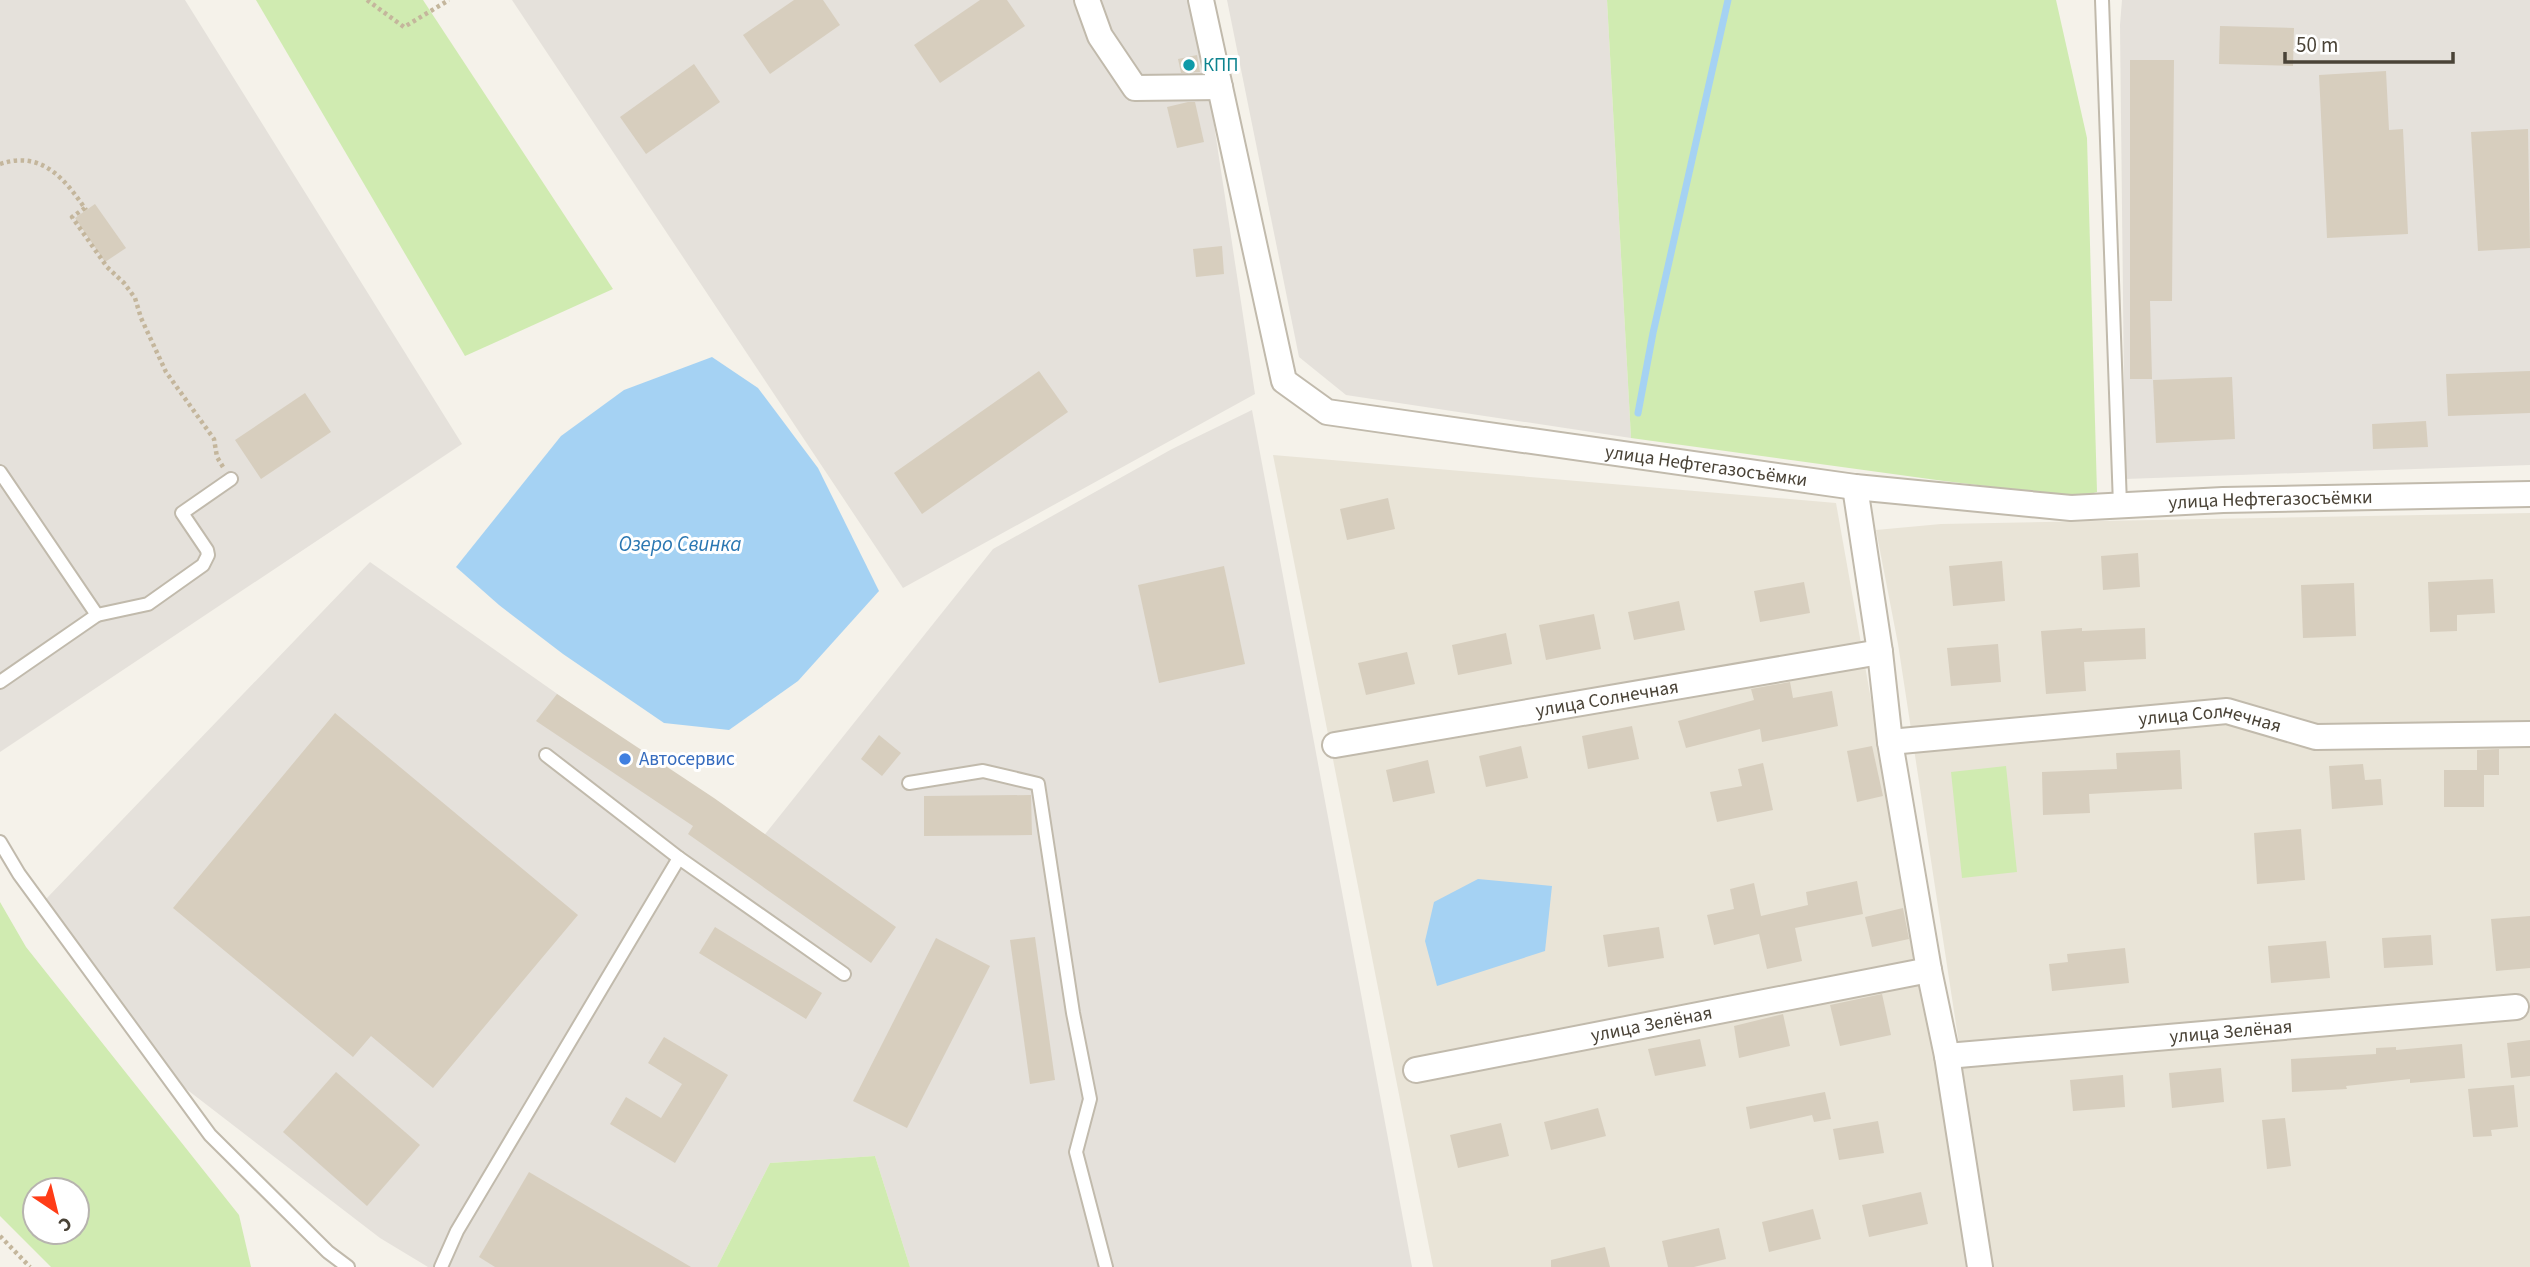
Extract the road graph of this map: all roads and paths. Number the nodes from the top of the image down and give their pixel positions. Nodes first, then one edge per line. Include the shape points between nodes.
1 (367, 0) edge
2 (449, 0) edge
3 (1087, 0) edge
4 (1201, 0) edge
5 (2102, 0) edge
6 (1220, 87) junction
7 (0, 164) edge
8 (0, 472) edge
9 (231, 479) joint
10 (1856, 487) junction
11 (2530, 494) edge
12 (2120, 505) junction
13 (97, 615) junction
14 (1880, 652) junction
15 (0, 682) edge
16 (2530, 734) edge
17 (1890, 742) junction
18 (1335, 745) dead end
19 (546, 755) dead end
20 (909, 783) dead end
21 (0, 842) edge
22 (679, 858) junction
23 (1929, 970) junction
24 (844, 974) dead end
25 (2516, 1007) dead end
26 (1947, 1056) junction
27 (1416, 1070) dead end
28 (0, 1236) edge
29 (30, 1267) edge
30 (348, 1267) edge
31 (441, 1267) edge
32 (1106, 1267) edge
33 (1980, 1267) edge

1 - 2 path via 404,27
3 - 6 street via 1100,36 1135,88
4 - 6 street, улица Нефтегазосъёмки
5 - 12 lane
6 - 10 street, улица Нефтегазосъёмки via 1284,382 1327,412
7 - 9 path via 29,162 50,169 68,184 86,209 72,216 135,298 166,372 214,439 217,459
8 - 13 lane
9 - 13 lane via 182,513 207,550 204,565 148,604
10 - 12 street, улица Нефтегазосъёмки via 2071,508
10 - 14 street
11 - 12 street, улица Нефтегазосъёмки
13 - 15 lane
14 - 17 street
14 - 18 street, улица Солнечная
16 - 17 street, улица Солнечная via 2316,737 2227,711
17 - 23 street
19 - 22 lane
20 - 32 lane via 983,771 1038,784 1090,1099 1076,1152
21 - 30 lane via 210,1135
22 - 24 lane
22 - 31 lane via 457,1231
23 - 26 street
23 - 27 street, улица Зелёная
25 - 26 street, улица Зелёная
26 - 33 street
28 - 29 path

